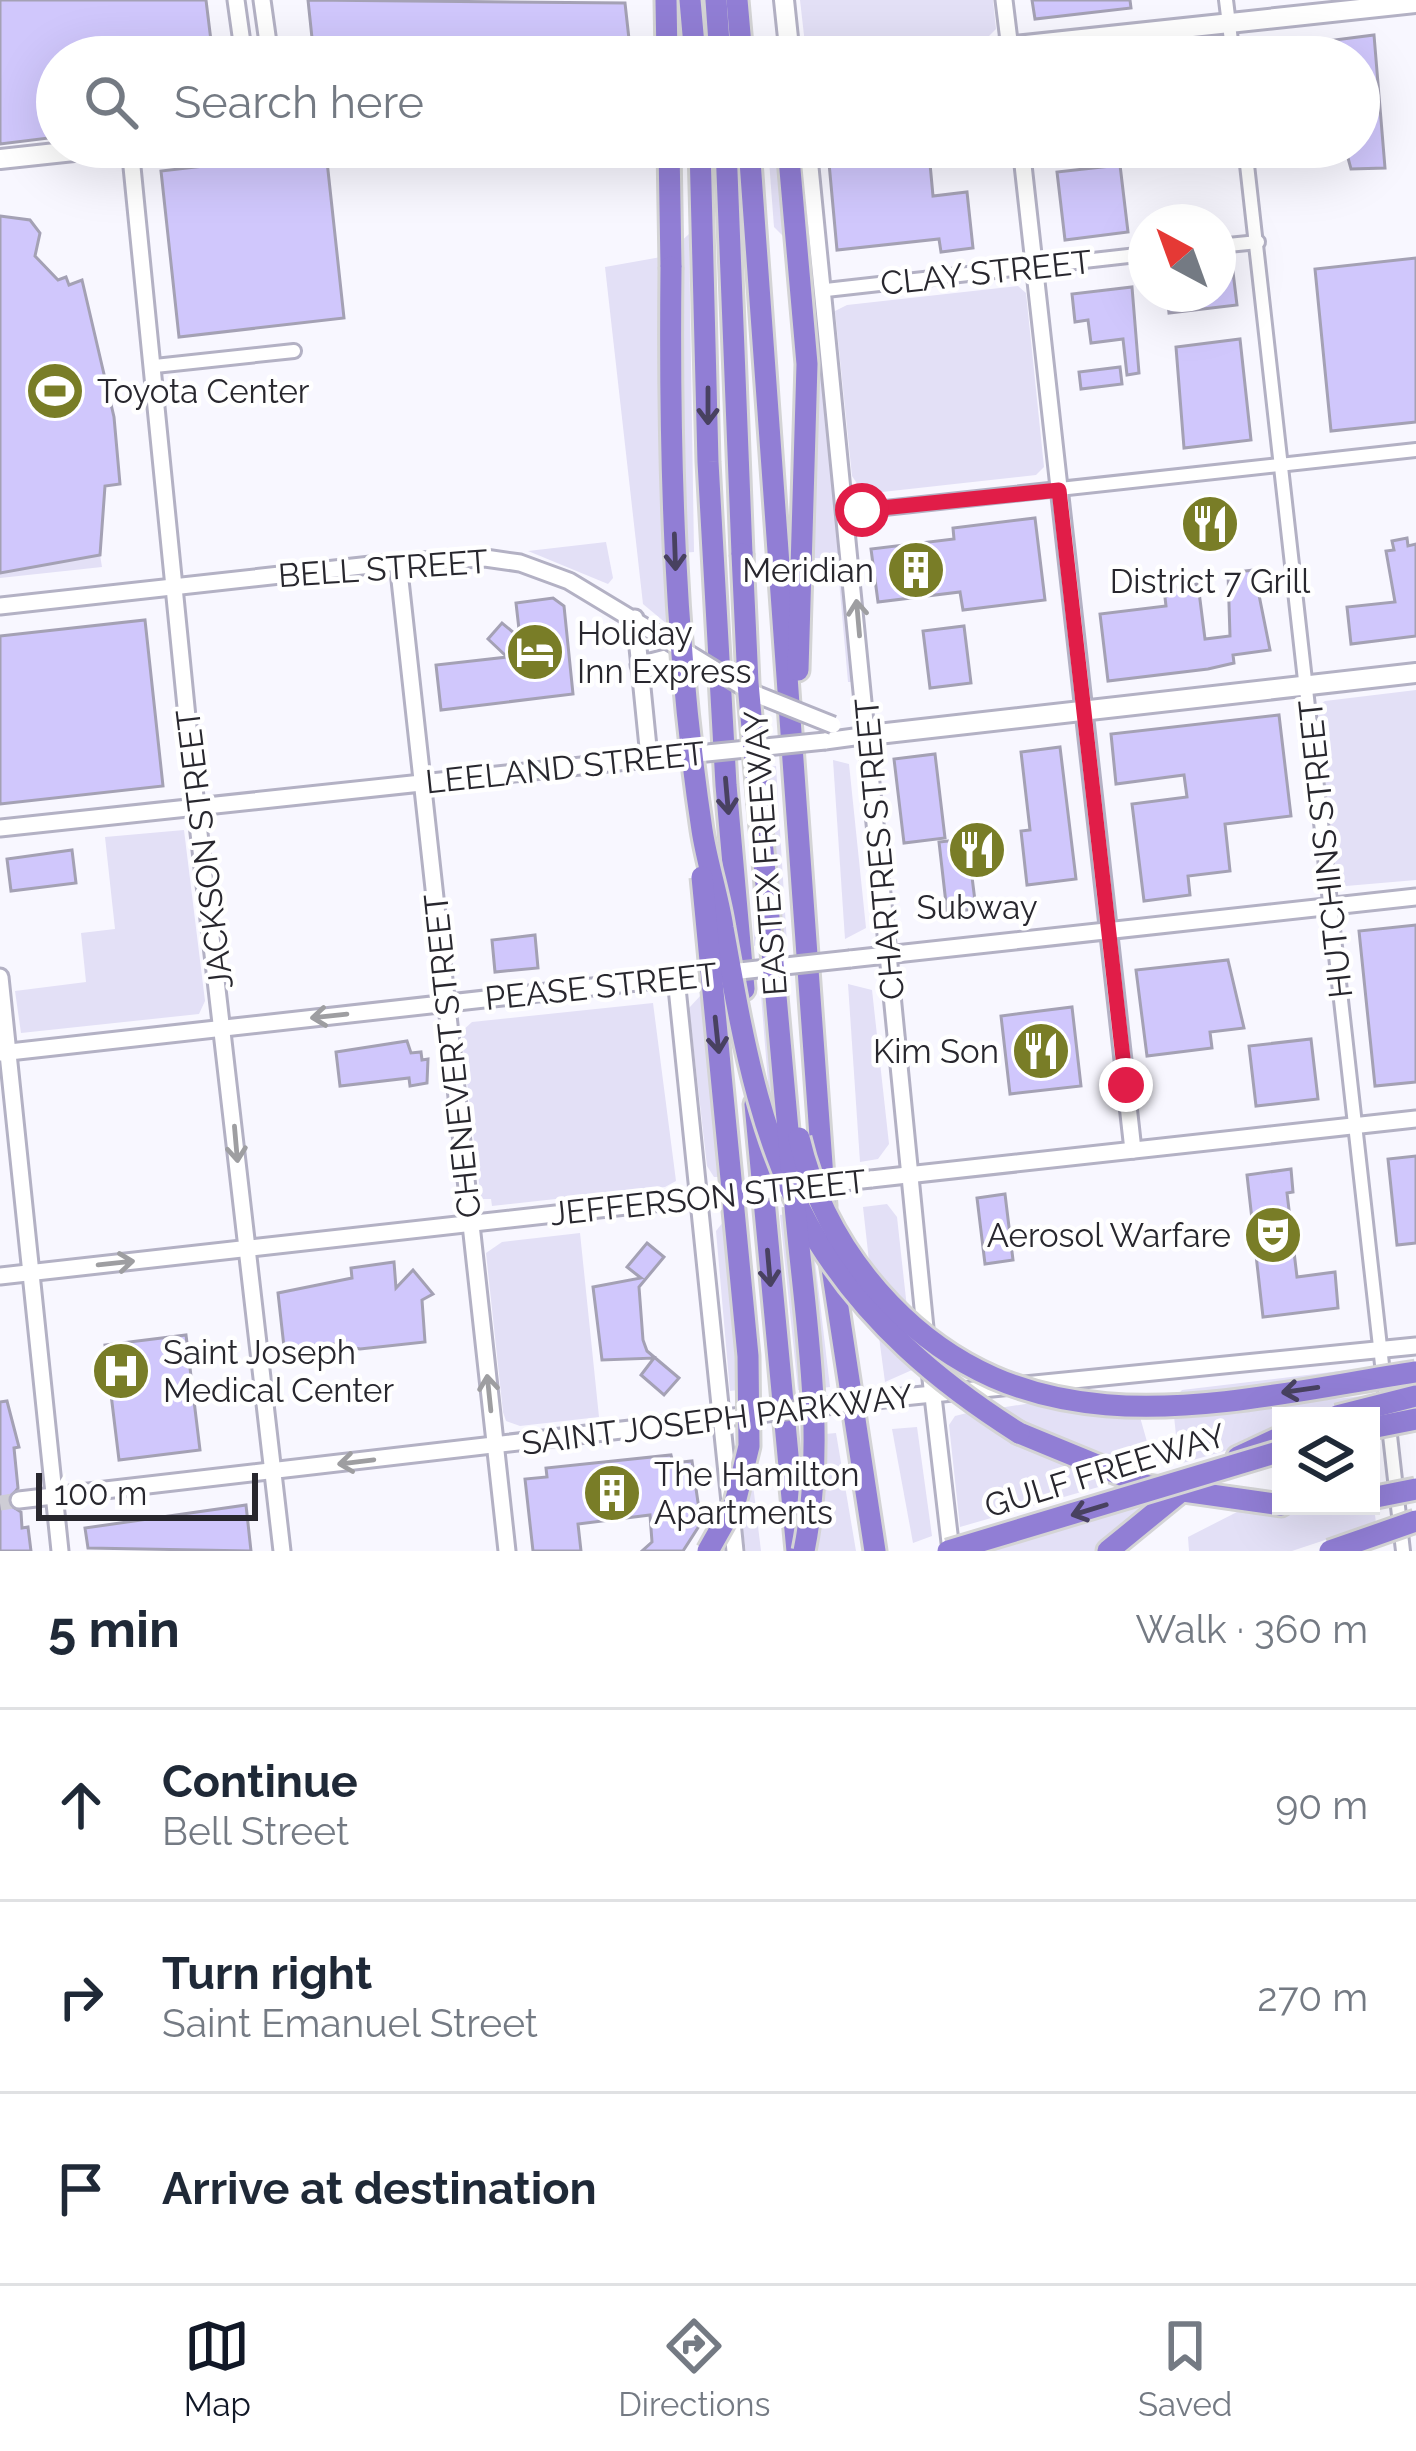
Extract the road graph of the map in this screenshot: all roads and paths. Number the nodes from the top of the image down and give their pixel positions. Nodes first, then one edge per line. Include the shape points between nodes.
1 (236, 0) edge
2 (262, 0) edge
3 (666, 0) edge
4 (690, 0) edge
5 (716, 0) edge
6 (737, 0) edge
7 (784, 0) edge
8 (1004, 0) edge
9 (1226, 0) edge
10 (1416, 3) edge
11 (1228, 22) junction
12 (241, 36) edge
13 (267, 36) edge
14 (667, 36) edge
15 (693, 36) edge
16 (719, 36) edge
17 (740, 36) edge
18 (788, 36) edge
19 (1008, 36) edge
20 (1126, 36) edge
21 (1230, 36) edge
22 (36, 155) edge
23 (0, 159) edge
24 (132, 168) edge
25 (669, 168) edge
26 (701, 168) edge
27 (727, 168) edge
28 (750, 168) edge
29 (790, 168) edge
30 (811, 168) edge
31 (1023, 168) edge
32 (1248, 168) edge
33 (1258, 242) junction
34 (1236, 244) edge
35 (1128, 256) edge
36 (1034, 266) junction
37 (826, 290) junction
38 (294, 351) dead end
39 (155, 366) junction
40 (1416, 450) edge
41 (1283, 465) junction
42 (1059, 490) junction
43 (848, 512) junction
44 (398, 562) junction
45 (175, 585) junction
46 (0, 605) edge
47 (634, 618) junction
48 (685, 653) junction
49 (639, 664) junction
50 (1416, 673) edge
51 (1307, 686) junction
52 (1084, 710) junction
53 (869, 735) junction
54 (649, 757) junction
55 (420, 782) junction
56 (795, 790) junction
57 (196, 807) junction
58 (0, 828) edge
59 (703, 835) junction
60 (1416, 897) edge
61 (1332, 907) junction
62 (1108, 931) junction
63 (888, 955) junction
64 (0, 977) edge
65 (676, 978) junction
66 (446, 1003) junction
67 (224, 1028) junction
68 (5, 1052) edge
69 (782, 1060) junction
70 (1416, 1119) edge
71 (1356, 1126) junction
72 (1133, 1150) junction
73 (912, 1174) junction
74 (697, 1198) junction
75 (470, 1223) junction
76 (247, 1248) junction
77 (30, 1272) junction
78 (0, 1276) edge
79 (1416, 1346) edge
80 (1379, 1352) junction
81 (1416, 1372) edge
82 (931, 1392) junction
83 (1416, 1396) edge
84 (1373, 1407) edge
85 (723, 1418) junction
86 (1416, 1419) edge
87 (1380, 1426) edge
88 (1272, 1442) edge
89 (495, 1447) junction
90 (1272, 1454) edge
91 (274, 1472) junction
92 (1416, 1489) edge
93 (1380, 1496) edge
94 (53, 1497) junction
95 (19, 1500) tunnel mouth
96 (1272, 1504) edge
97 (1416, 1521) edge
98 (60, 1551) edge
99 (282, 1551) edge
100 (507, 1551) edge
101 (708, 1551) edge
102 (734, 1551) edge
103 (801, 1551) edge
104 (875, 1551) edge
105 (949, 1551) edge
106 (1108, 1551) edge
107 (1330, 1551) edge
108 (1403, 1551) edge

1 - 12 street
2 - 13 street
3 - 14 highway
4 - 15 highway
5 - 16 highway
6 - 17 highway
7 - 18 main road
8 - 19 street
9 - 11 street
10 - 11 main road
11 - 20 main road
11 - 21 street
22 - 23 main road
24 - 39 street, JACKSON STREET
25 -> 59 highway, bridge via 676,588
26 -> 103 highway, EASTEX FREEWAY via 726,785
27 - 69 highway, bridge via 742,554
28 - 56 highway, EASTEX FREEWAY
29 - 56 highway via 807,364
30 - 37 street, CHARTRES STREET
31 - 36 street
32 - 33 street, HUTCHINS STREET
33 - 34 street
33 - 41 street, HUTCHINS STREET
35 - 36 street, CLAY STREET
36 - 37 street, CLAY STREET
36 - 42 street
37 - 43 street, CHARTRES STREET
38 - 39 street
39 - 45 street, JACKSON STREET
40 - 41 street
41 - 42 street
41 - 51 street, HUTCHINS STREET
42 - 43 street
42 - 52 street
53 -> 43 street, CHARTRES STREET
44 - 45 street, BELL STREET
44 - 47 street, BELL STREET via 520,563
44 - 55 street, CHENEVERT STREET
45 - 46 street, BELL STREET
45 - 57 street, JACKSON STREET
47 - 48 street, BELL STREET, bridge
47 - 49 street
48 - 49 street
48 - 53 street, BELL STREET, bridge via 753,693
49 - 54 street
50 - 51 main road, LEELAND STREET
51 - 52 main road, LEELAND STREET
51 - 61 street, HUTCHINS STREET
52 - 53 main road, LEELAND STREET
52 - 62 street
53 - 54 street, LEELAND STREET, bridge
53 - 63 street, CHARTRES STREET
54 - 55 street, LEELAND STREET
55 - 57 street, LEELAND STREET
55 - 66 street, CHENEVERT STREET
56 - 104 highway, EASTEX FREEWAY via 835,1316
57 - 58 street, LEELAND STREET
57 - 67 street, JACKSON STREET
59 - 96 highway, bridge via 765,1122 817,1240 884,1328 969,1402 1064,1456 1148,1486
59 -> 101 highway, bridge via 749,1446 735,1503
60 - 61 street, PEASE STREET
61 - 62 street, PEASE STREET
61 - 71 street, HUTCHINS STREET
62 - 63 street, PEASE STREET
62 - 72 street
63 - 65 street, PEASE STREET, bridge
63 - 73 street, CHARTRES STREET
64 - 68 street
65 - 66 street, PEASE STREET
65 - 74 street
66 -> 67 street, PEASE STREET
66 - 75 street, CHENEVERT STREET
67 - 68 street, PEASE STREET
67 -> 76 street, JACKSON STREET
68 - 77 street
81 -> 69 highway, bridge via 1150,1409 1056,1400 973,1369 897,1311 845,1250 805,1161
69 - 103 highway, bridge via 816,1450 815,1499
70 - 71 street, JEFFERSON STREET
71 - 72 street, JEFFERSON STREET
71 - 80 street, HUTCHINS STREET
72 - 73 street, JEFFERSON STREET
73 - 74 street, JEFFERSON STREET, bridge
73 - 82 street, CHARTRES STREET
74 - 75 street, JEFFERSON STREET
74 - 85 street
75 - 76 street, JEFFERSON STREET
89 -> 75 street, CHENEVERT STREET
77 -> 76 street, JEFFERSON STREET
76 - 91 street, JACKSON STREET
77 - 78 street, JEFFERSON STREET
77 - 94 street
79 - 80 street, SAINT JOSEPH PARKWAY
80 - 82 street, SAINT JOSEPH PARKWAY
80 - 108 street, HUTCHINS STREET
82 - 85 street, SAINT JOSEPH PARKWAY, bridge
82 - 105 street, CHARTRES STREET
83 - 84 highway, bridge
85 - 89 street, SAINT JOSEPH PARKWAY
85 - 102 street
86 - 87 highway, bridge
88 - 106 highway, bridge via 1193,1483
89 -> 91 street, SAINT JOSEPH PARKWAY
89 - 100 street, CHENEVERT STREET
90 -> 105 highway, GULF FREEWAY, bridge
91 - 94 street, SAINT JOSEPH PARKWAY
91 - 99 street, JACKSON STREET
92 - 93 highway, bridge
94 - 95 street, SAINT JOSEPH PARKWAY
94 - 98 street
97 - 107 highway, bridge

